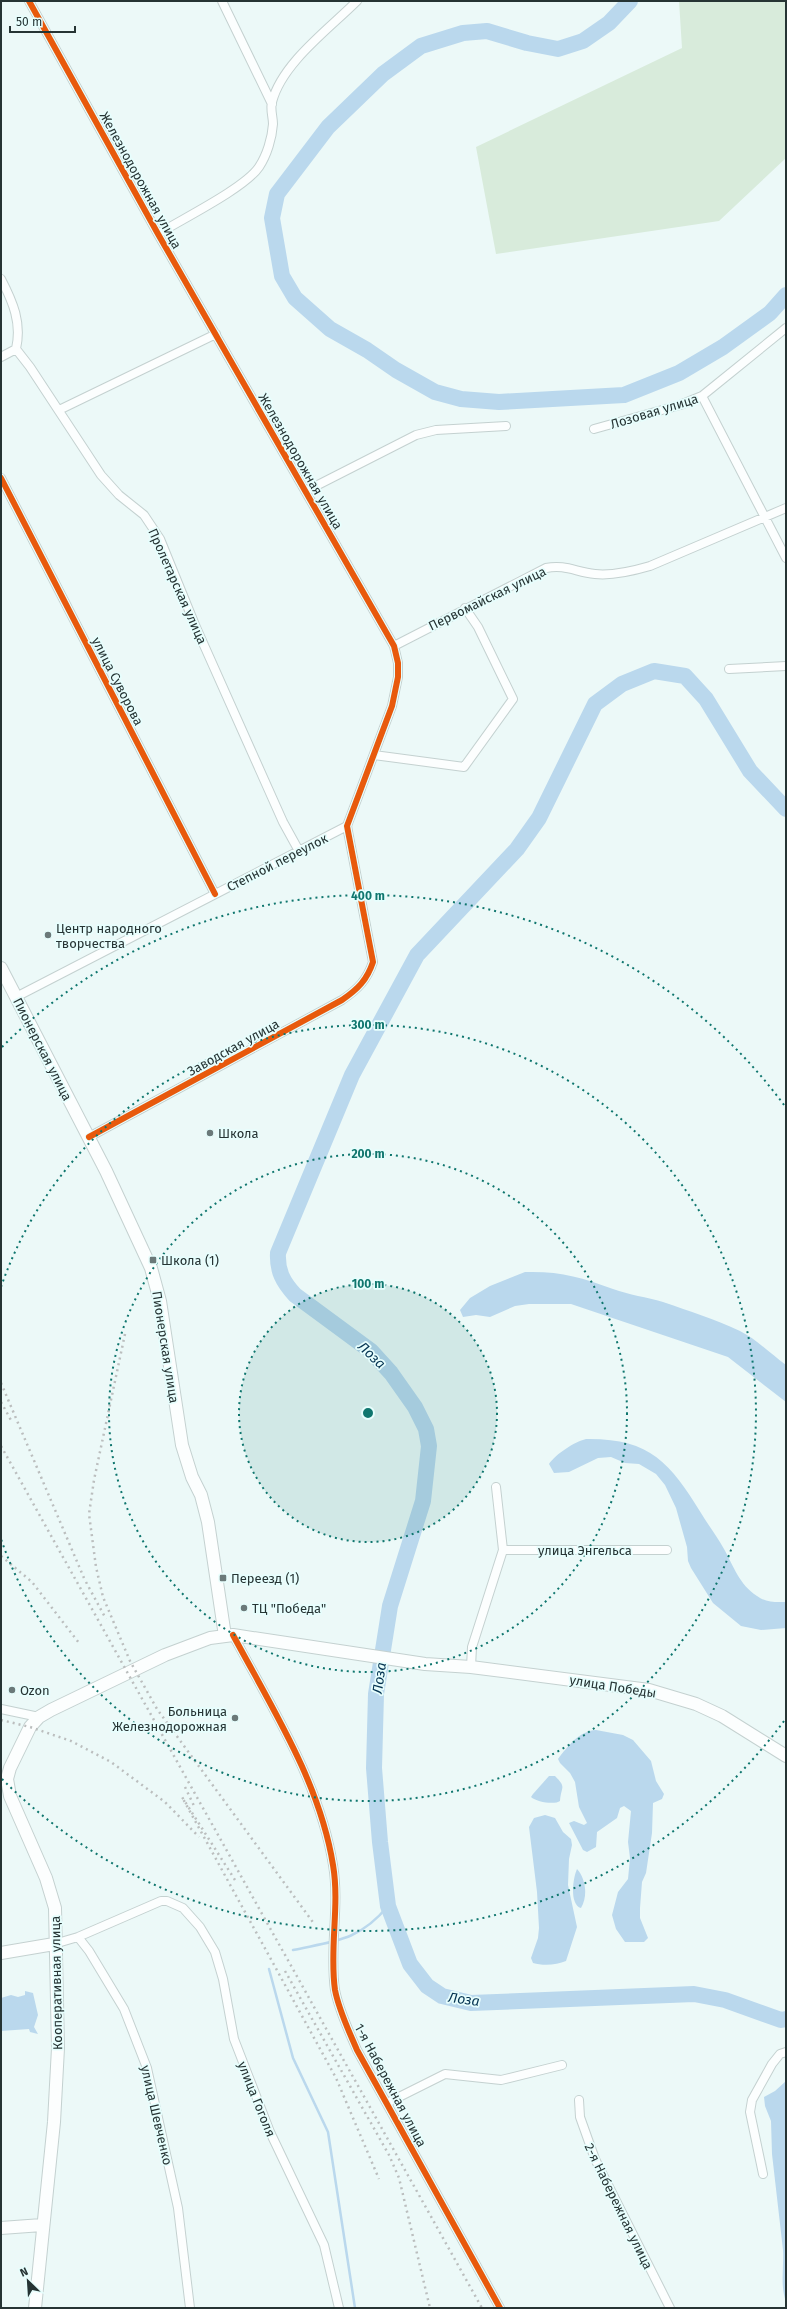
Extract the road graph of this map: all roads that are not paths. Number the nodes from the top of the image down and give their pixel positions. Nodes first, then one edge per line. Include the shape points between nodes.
1 (29, 1) edge
2 (222, 1) edge
3 (358, 1) edge
4 (272, 104) junction
5 (158, 234) junction
6 (1, 279) edge
7 (786, 328) edge
8 (216, 334) junction
9 (16, 349) junction
10 (1, 357) edge
11 (702, 396) junction
12 (59, 410) junction
13 (506, 426) dead end
14 (594, 429) dead end
15 (1, 478) edge
16 (306, 491) junction
17 (786, 508) edge
18 (766, 517) junction
19 (786, 558) edge
20 (465, 608) junction
21 (394, 646) junction
22 (786, 666) edge
23 (729, 669) dead end
24 (374, 755) junction
25 (347, 826) junction
26 (299, 851) junction
27 (215, 894) junction
28 (1, 968) edge
29 (16, 997) junction
30 (89, 1137) junction
31 (496, 1488) dead end
32 (503, 1550) junction
33 (667, 1550) dead end
34 (229, 1635) junction
35 (471, 1667) junction
36 (1, 1709) edge
37 (39, 1717) junction
38 (786, 1756) edge
39 (5, 1770) edge
40 (78, 1937) junction
41 (54, 1944) junction
42 (1, 1953) edge
43 (786, 2052) edge
44 (562, 2065) dead end
45 (579, 2100) dead end
46 (386, 2103) junction
47 (763, 2174) dead end
48 (42, 2225) junction
49 (1, 2228) edge
50 (34, 2308) edge
51 (190, 2308) edge
52 (339, 2308) edge
53 (500, 2308) edge
54 (670, 2308) edge

1 - 5 street, Железнодорожная улица
2 - 4 street
3 - 4 street via 292,65 278,85
4 - 5 street via 273,124 269,146 259,167 246,181
5 - 8 street, Железнодорожная улица
6 - 9 street via 16,314 19,331
7 - 11 street, Лозовая улица
8 - 12 street
8 - 16 street, Железнодорожная улица
9 - 10 street
9 - 12 street, Пролетарская улица
11 - 14 street, Лозовая улица via 680,405
11 - 18 street
12 - 26 street, Пролетарская улица via 101,475 119,495 144,515 160,539 282,822
13 - 16 street via 436,430 416,435
15 - 27 street, улица Суворова
16 - 21 street, Железнодорожная улица
17 - 18 street, Первомайская улица
18 - 19 street
18 - 20 street, Первомайская улица via 650,566 632,571 595,574 558,565 546,568
20 - 21 street, Первомайская улица
20 - 24 street via 478,627 513,699 464,767
21 - 24 street, Железнодорожная улица via 398,663 394,698
22 - 23 street
24 - 25 street, Железнодорожная улица
25 - 26 street, Степной переулок
25 - 30 street, Заводская улица via 373,962 369,975 358,989
26 - 27 street, Степной переулок
27 - 29 street, Степной переулок
28 - 29 main road, Пионерская улица
29 - 30 main road, Пионерская улица
30 - 34 main road, Пионерская улица via 151,1268 160,1301 178,1428 186,1461 201,1495 208,1522
31 - 32 street
32 - 33 street, улица Энгельса
32 - 35 street via 472,1647
34 - 35 main road, улица Победы via 425,1664
34 - 37 main road, Кооперативная улица via 210,1638 165,1655
34 - 46 street, 1-я Набережная улица via 302,1768 319,1808 333,1866 335,1990 357,2050
35 - 38 main road, улица Победы via 614,1683 667,1695 722,1716
36 - 37 street
37 - 39 main road, Кооперативная улица via 30,1727
39 - 41 main road, Кооперативная улица via 10,1796 52,1896 55,1908
40 - 41 street
40 - 51 street, улица Шевченко via 117,1994 147,2068 178,2208
40 - 52 street, улица Гоголя via 146,1906 167,1901 183,1908 200,1927 215,1952 223,1979 234,2039 270,2132 324,2245
41 - 42 main road
41 - 48 main road, Кооперативная улица via 57,2055 54,2122
43 - 47 street via 780,2054 772,2064 752,2100 750,2112
44 - 46 street, 1-я Набережная улица via 501,2080 445,2074
45 - 54 street, 2-я Набережная улица via 580,2117 595,2159
46 - 53 street, 1-я Набережная улица
48 - 49 main road
48 - 50 main road, Кооперативная улица

